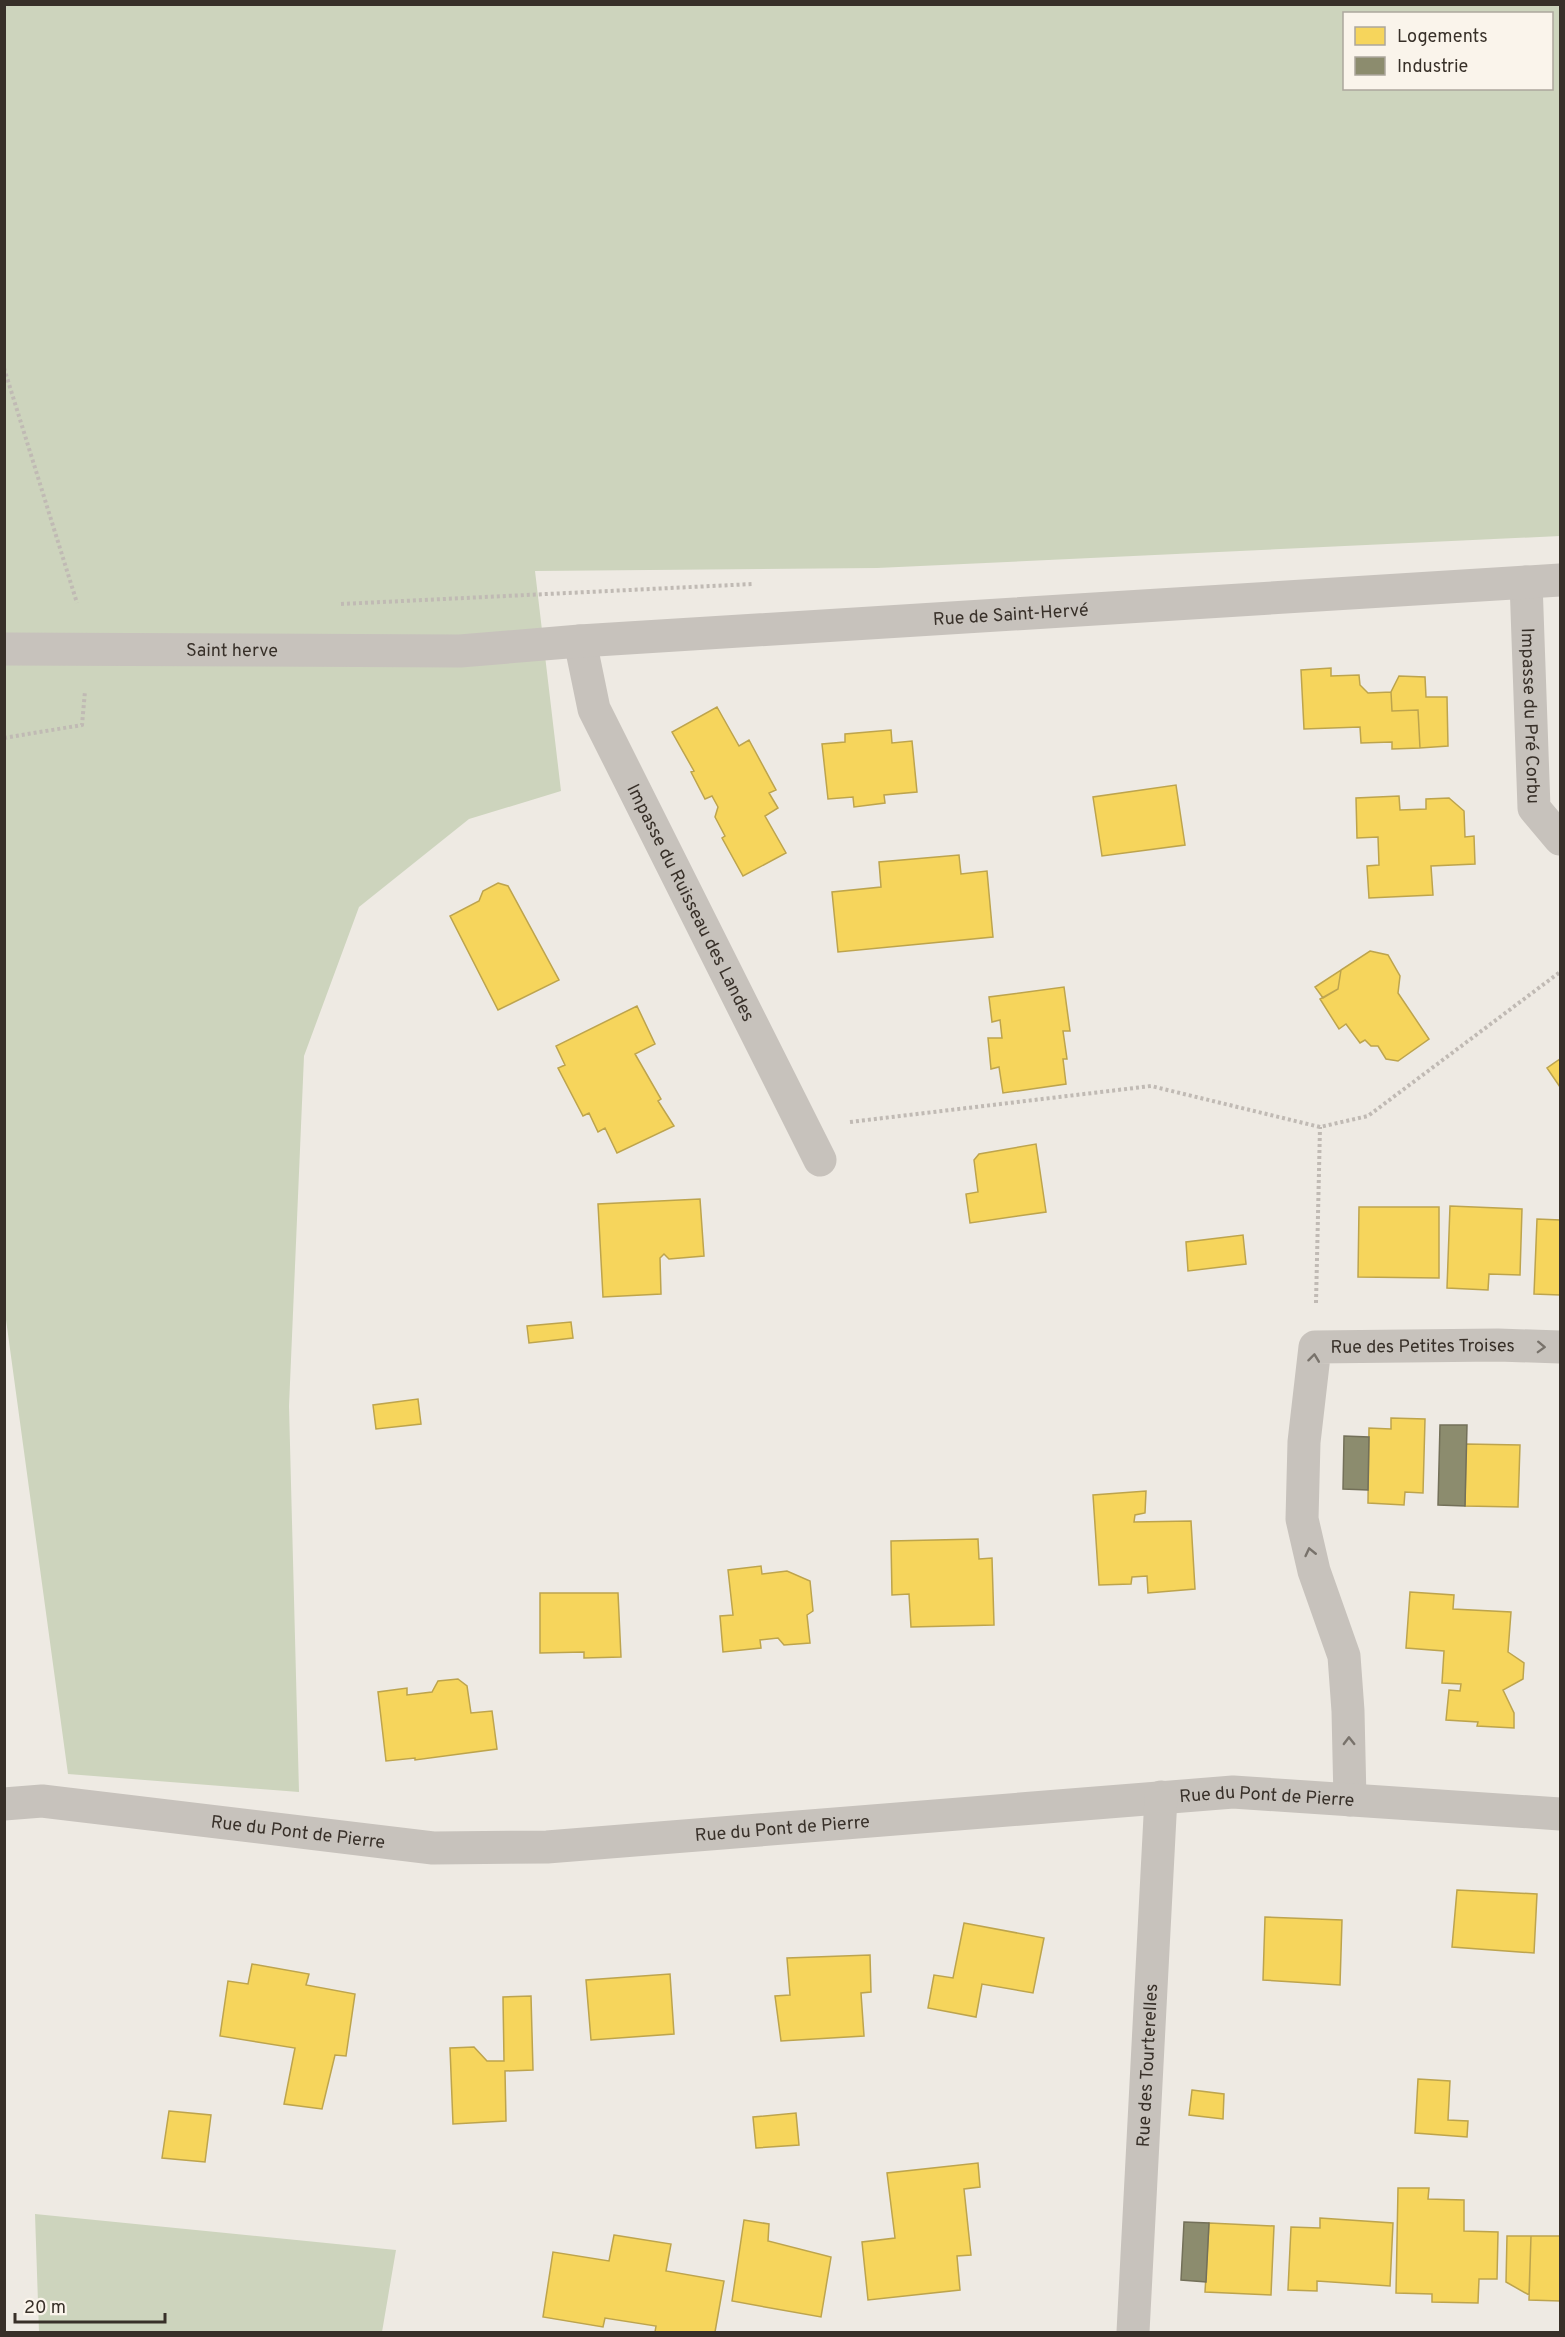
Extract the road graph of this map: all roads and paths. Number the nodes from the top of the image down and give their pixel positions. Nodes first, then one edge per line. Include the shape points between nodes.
1 (4, 368) edge
2 (1560, 580) edge
3 (1526, 582) junction
4 (759, 583) dead end
5 (77, 603) dead end
6 (335, 604) dead end
7 (580, 641) junction
8 (4, 649) edge
9 (460, 651) joint
10 (85, 687) dead end
11 (4, 738) edge
12 (1560, 839) edge
13 (1560, 972) edge
14 (804, 1127) junction
15 (1320, 1127) junction
16 (820, 1160) dead end
17 (1315, 1347) junction
18 (1560, 1347) edge
19 (1161, 1797) junction
20 (1350, 1800) junction
21 (4, 1804) edge
22 (1560, 1814) edge
23 (1133, 2332) edge

1 - 5 path
2 - 3 street, Rue de Saint-Hervé
3 - 7 street, Rue de Saint-Hervé
3 - 12 street, Impasse du Pré Corbu via 1533,808
4 - 6 path
7 - 9 street, Rue de Saint-Hervé
7 - 14 street, Impasse du Ruisseau des Landes via 594,709
8 - 9 street, Saint herve
10 - 11 path via 82,725
13 - 15 path via 1368,1116
14 - 15 path via 1151,1086
14 - 16 street, Impasse du Ruisseau des Landes
15 - 17 path
17 -> 18 street, Rue des Petites Troises
20 -> 17 street, Rue des Petites Troises via 1344,1656 1314,1570 1302,1519 1304,1442
19 - 20 street, Rue du Pont de Pierre via 1233,1792
19 - 21 street, Rue du Pont de Pierre via 547,1847 445,1848 42,1801
19 - 23 street, Rue des Tourterelles
20 - 22 street, Rue du Pont de Pierre

